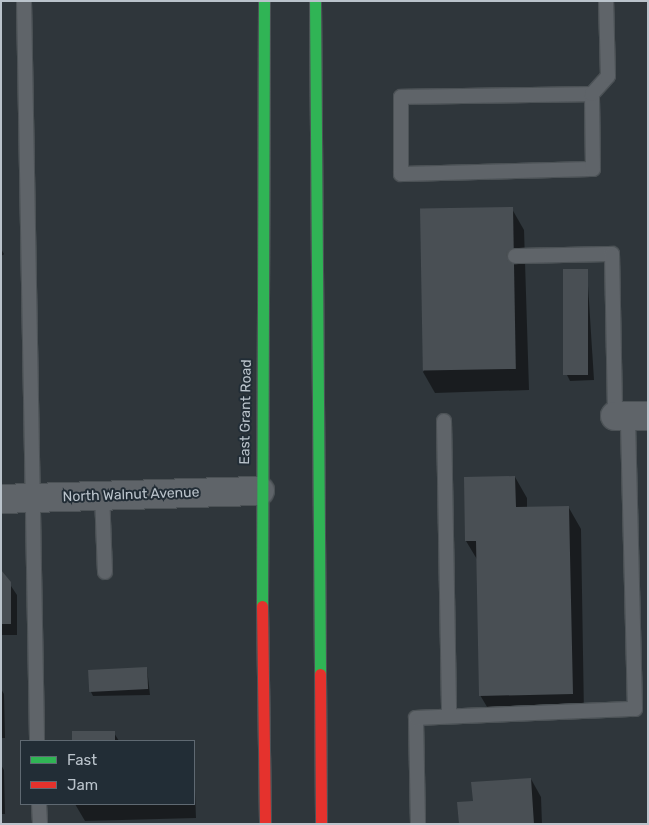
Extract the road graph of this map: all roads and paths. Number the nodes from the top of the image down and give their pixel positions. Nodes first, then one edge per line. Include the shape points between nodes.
1 (24, 1) edge
2 (264, 1) edge
3 (315, 1) edge
4 (606, 1) edge
5 (592, 94) junction
6 (514, 256) dead end
7 (630, 416) edge
8 (444, 421) dead end
9 (260, 491) junction
10 (102, 494) junction
11 (34, 498) junction
12 (1, 499) edge
13 (105, 572) dead end
14 (449, 716) junction
15 (38, 740) edge
16 (39, 805) edge
17 (40, 824) edge
18 (265, 824) edge
19 (321, 824) edge
20 (418, 824) edge

1 - 11 lane
2 - 9 main road, East Grant Road
3 - 19 main road
4 - 5 lane via 608,76
5 - 5 lane via 593,169 401,174 402,96
6 - 7 lane via 612,254
7 - 14 lane via 635,709
8 - 14 lane
9 - 10 street, North Walnut Avenue
9 - 18 main road, East Grant Road
10 - 11 street, North Walnut Avenue
10 - 13 lane
11 - 12 street, North Walnut Avenue
11 - 15 lane
14 - 20 lane via 416,718
16 - 17 lane

